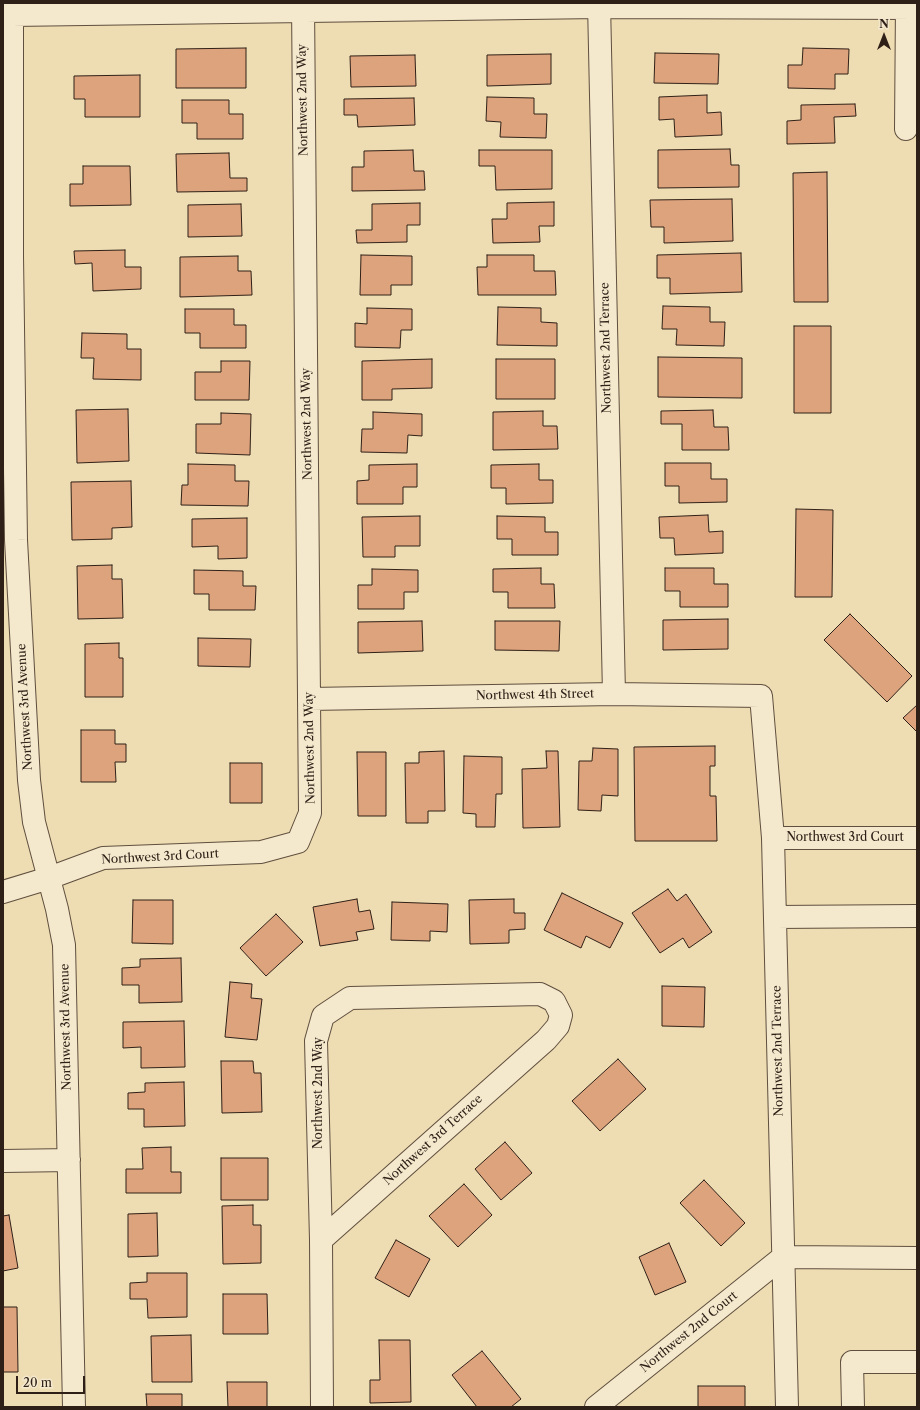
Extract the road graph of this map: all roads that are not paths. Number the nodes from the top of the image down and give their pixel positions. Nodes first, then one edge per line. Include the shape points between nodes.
1 (599, 5) edge
2 (911, 6) edge
3 (303, 7) edge
4 (12, 9) edge
5 (906, 130) dead end
6 (8, 256) edge
7 (10, 540) edge
8 (614, 694) junction
9 (761, 696) joint
10 (309, 699) junction
11 (773, 838) junction
12 (917, 838) edge
13 (298, 842) joint
14 (49, 878) junction
15 (3, 892) edge
16 (917, 916) edge
17 (775, 918) junction
18 (546, 1040) joint
19 (69, 1160) junction
20 (3, 1161) edge
21 (320, 1240) junction
22 (783, 1257) junction
23 (917, 1258) edge
24 (917, 1362) edge
25 (74, 1407) edge
26 (322, 1407) edge
27 (596, 1407) edge
28 (787, 1407) edge
29 (853, 1407) edge

1 - 2 street
1 - 3 street
1 - 8 street, Northwest 2nd Terrace
2 - 5 street
3 - 4 street
3 - 10 street, Northwest 2nd Way
4 - 6 street, Northwest 3rd Avenue
6 - 7 street, Northwest 3rd Avenue
7 - 14 street, Northwest 3rd Avenue via 29,780 34,822
8 - 9 street, Northwest 4th Street
8 - 10 street, Northwest 4th Street
9 - 11 street, Northwest 2nd Terrace
10 - 13 street, Northwest 2nd Way via 310,813
11 - 12 street, Northwest 3rd Court
11 - 17 street, Northwest 2nd Terrace
13 - 14 street, Northwest 3rd Court via 261,852 103,858
14 - 15 street, Northwest 3rd Court
14 - 19 street, Northwest 3rd Avenue via 64,944
16 - 17 street
17 - 22 street, Northwest 2nd Terrace
18 - 21 street, Northwest 3rd Terrace
18 - 21 street, Northwest 2nd Way via 558,1026 561,1015 554,1001 540,994 350,998 323,1016 316,1041
19 - 20 street
19 - 25 street, Northwest 3rd Avenue
21 - 26 street, Northwest 2nd Way
22 - 23 street
22 - 27 street, Northwest 2nd Court
22 - 28 street, Northwest 2nd Terrace
24 - 29 street via 852,1362

